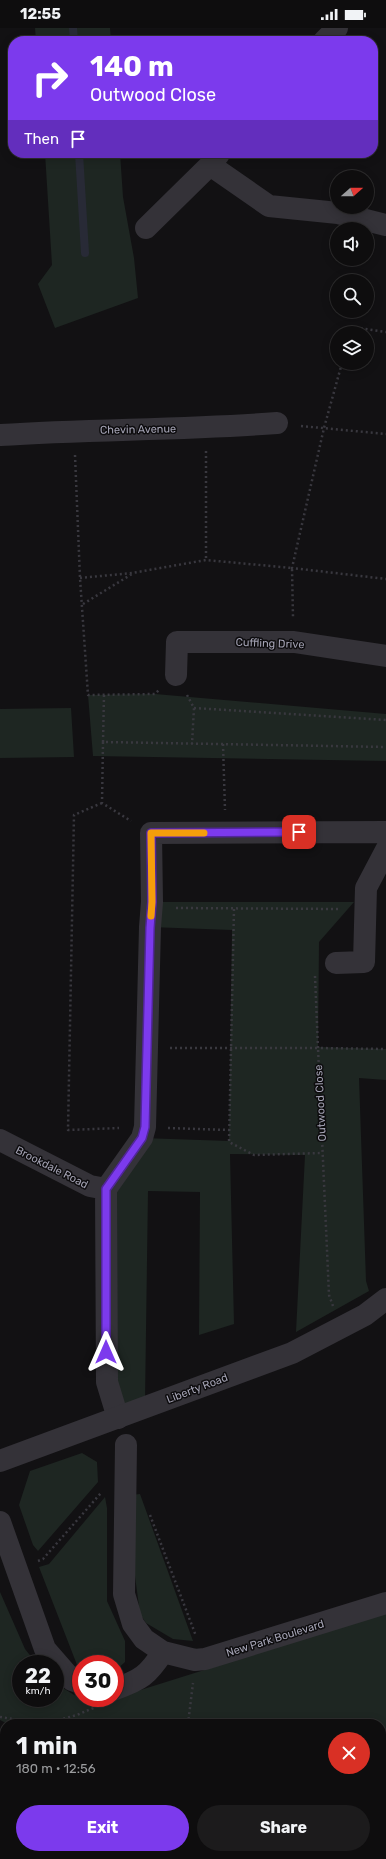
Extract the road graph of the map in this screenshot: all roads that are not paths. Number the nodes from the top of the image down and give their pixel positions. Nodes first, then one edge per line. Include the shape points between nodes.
1 (337, 28) edge
2 (329, 36) edge
3 (215, 159) edge
4 (386, 225) edge
5 (146, 228) dead end
6 (277, 423) road end
7 (0, 435) edge
8 (386, 656) edge
9 (176, 675) road end
10 (386, 832) edge
11 (386, 850) edge
12 (336, 963) road end
13 (0, 1140) edge
14 (106, 1189) junction
15 (386, 1299) edge
16 (118, 1418) junction
17 (126, 1445) dead end
18 (0, 1461) edge
19 (0, 1522) edge
20 (386, 1603) edge
21 (162, 1652) junction
22 (72, 1680) edge
23 (124, 1688) edge

1 - 2 street
3 - 4 street via 269,206 338,213
3 - 5 street
6 - 7 street, Chevin Avenue
8 - 9 street, Cuffling Drive via 294,642 177,642
10 - 14 street via 151,833 145,1127 142,1138
11 - 12 street via 366,888 364,962
13 - 14 street, Brookdale Road via 90,1186
14 - 16 street via 106,1382
15 - 16 street, Liberty Road via 365,1315 292,1353
16 - 18 street, Liberty Road
17 - 21 street via 124,1594 133,1624 144,1639
19 - 22 street via 45,1649
20 - 21 street, New Park Boulevard via 200,1660
21 - 23 street via 153,1668

